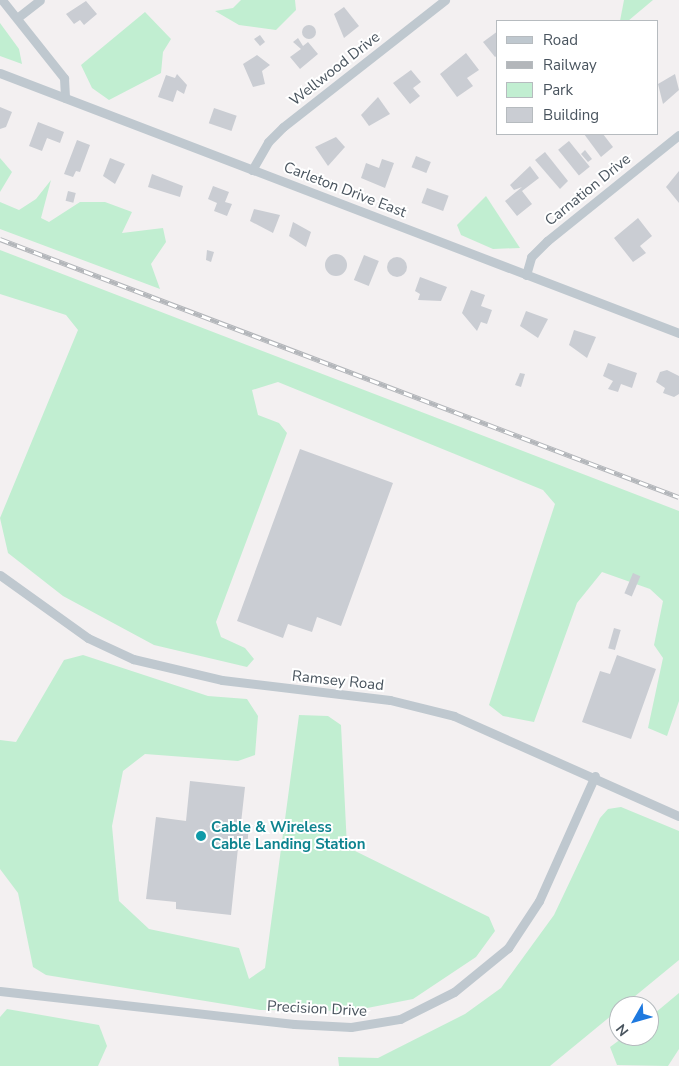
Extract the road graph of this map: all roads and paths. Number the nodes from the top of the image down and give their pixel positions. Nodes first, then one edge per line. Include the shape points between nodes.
1 (2, 0) edge
2 (40, 0) edge
3 (445, 0) edge
4 (17, 18) junction
5 (0, 73) edge
6 (65, 98) junction
7 (679, 135) edge
8 (252, 170) junction
9 (526, 275) junction
10 (679, 333) edge
11 (0, 575) edge
12 (595, 776) junction
13 (679, 816) edge
14 (0, 991) edge

1 - 4 street
2 - 4 street
3 - 8 street, Wellwood Drive via 283,127 268,142
4 - 6 street via 64,78
5 - 6 street, Carleton Drive East
6 - 8 street, Carleton Drive East
7 - 9 street, Carnation Drive via 547,241 531,257
8 - 9 street, Carleton Drive East
9 - 10 street, Carleton Drive East
11 - 12 street, Ramsey Road via 88,638 133,659 222,680 390,700 444,713
12 - 13 street, Ramsey Road
12 - 14 street, Precision Drive via 539,901 508,948 454,992 400,1019 352,1027 294,1024

